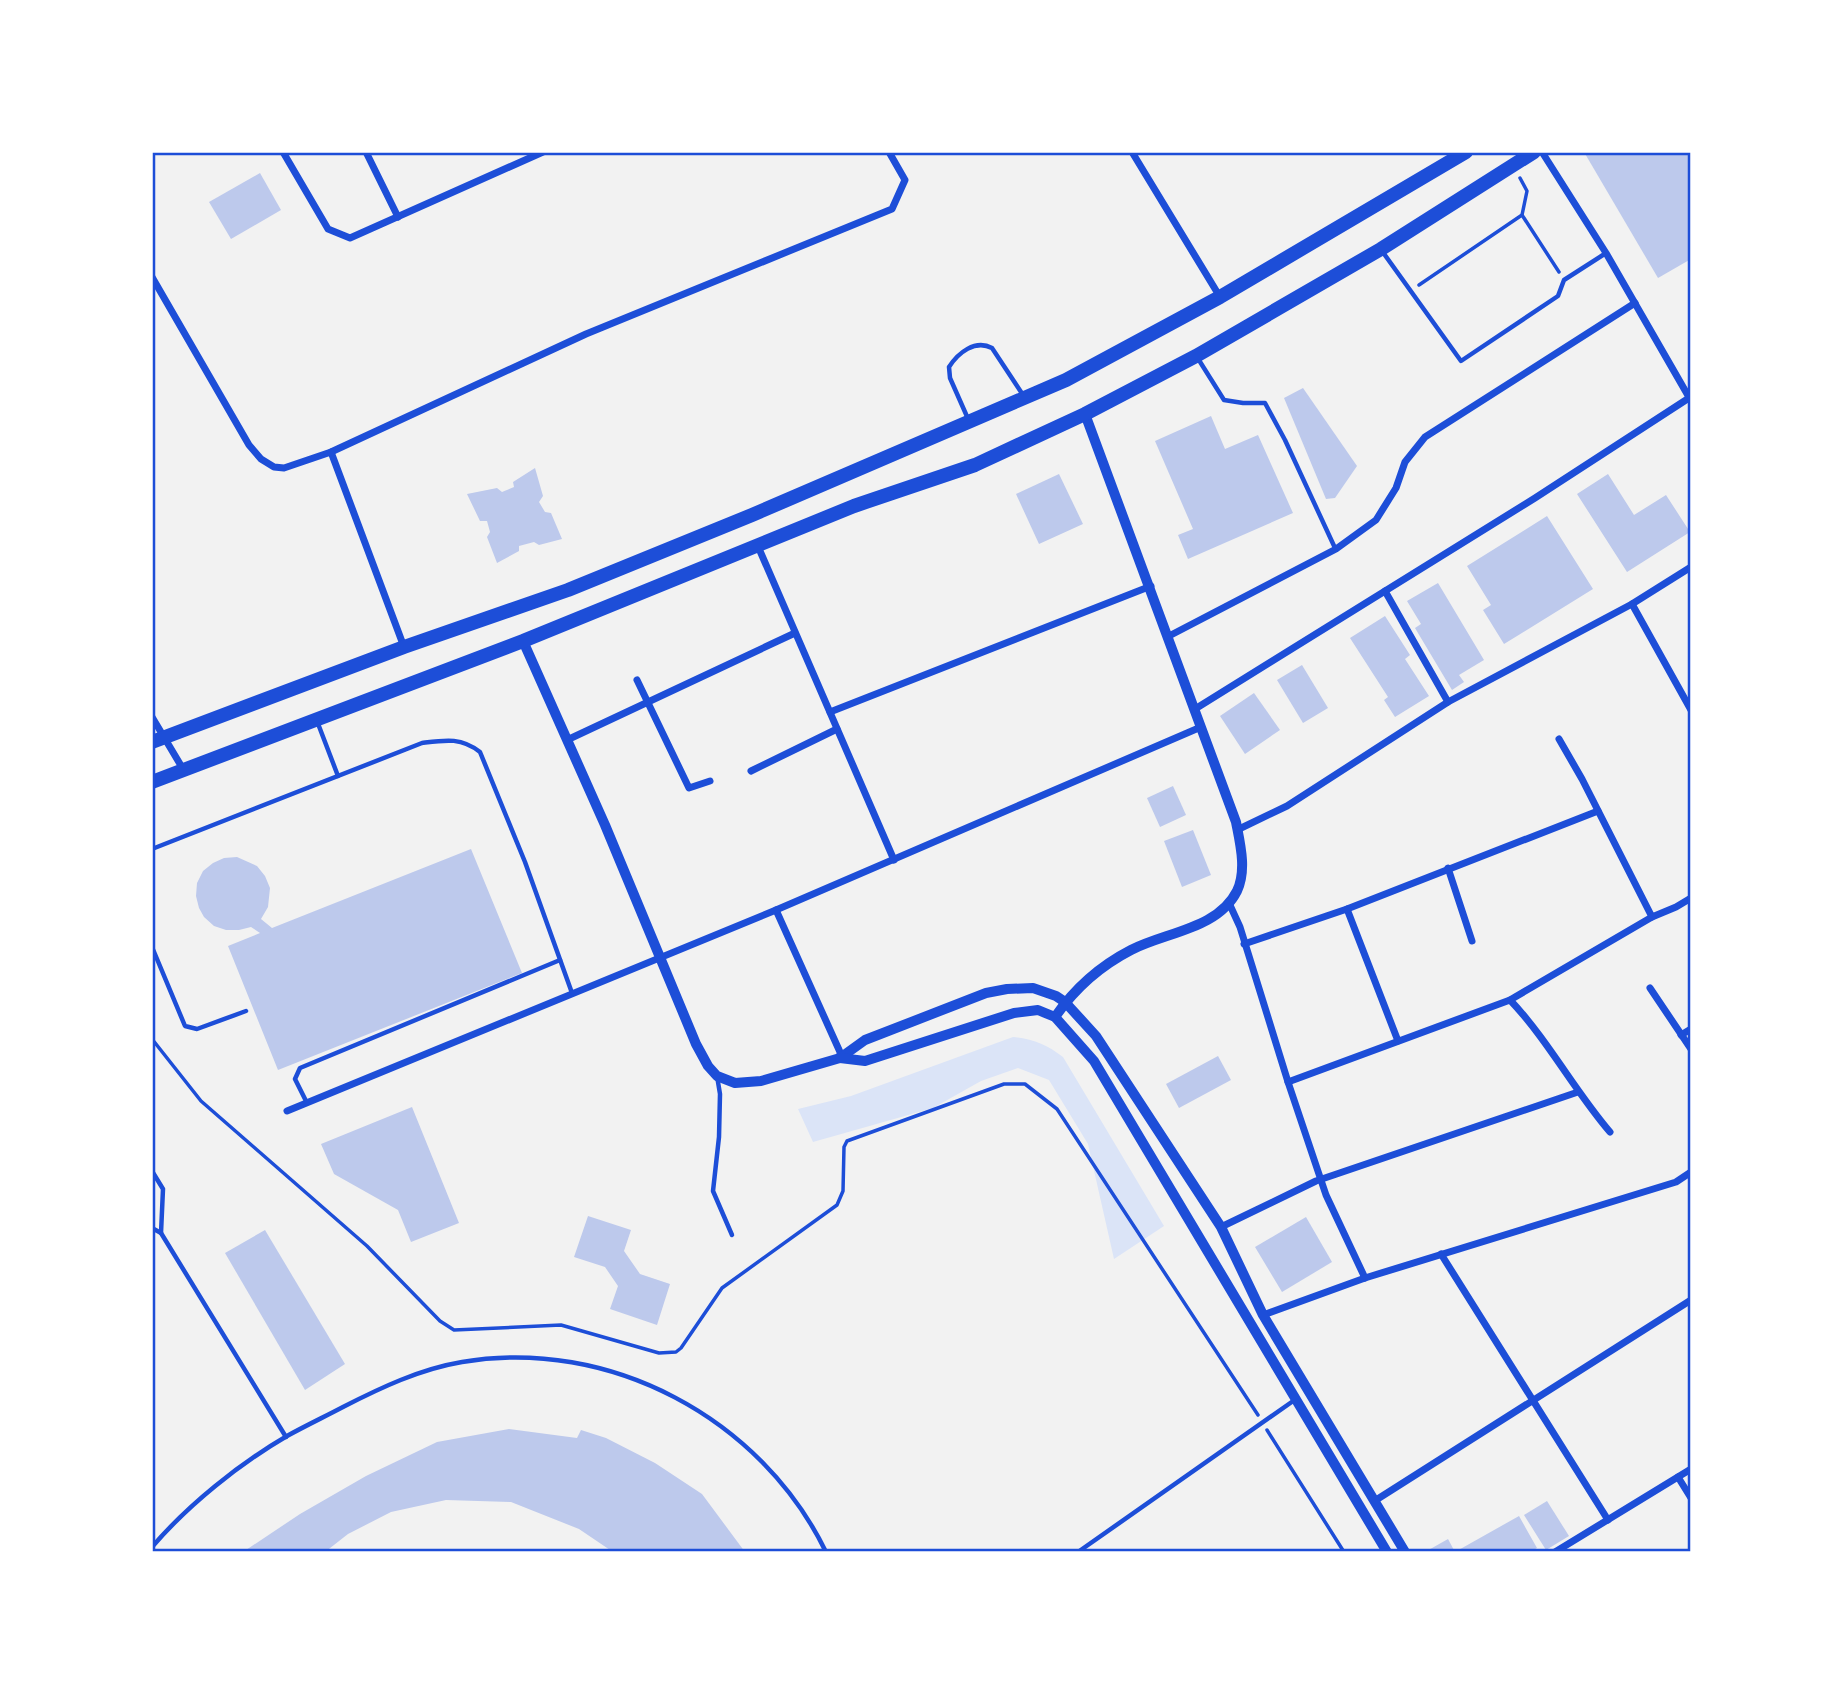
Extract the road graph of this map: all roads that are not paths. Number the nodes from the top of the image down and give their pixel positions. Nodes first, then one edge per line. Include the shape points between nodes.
1 (283, 152) edge
2 (543, 152) edge
3 (889, 152) edge
4 (1132, 152) edge
5 (1466, 152) edge
6 (1534, 152) edge
7 (1542, 152) edge
8 (367, 153) edge
9 (398, 217) junction
10 (1381, 250) junction
11 (1606, 253) junction
12 (152, 277) edge
13 (1220, 297) junction
14 (1634, 303) junction
15 (1196, 356) junction
16 (1025, 398) junction
17 (1690, 399) edge
18 (1085, 414) junction
19 (969, 422) junction
20 (331, 452) junction
21 (757, 544) junction
22 (1336, 549) junction
23 (1691, 567) edge
24 (1151, 586) junction
25 (1385, 591) junction
26 (1632, 604) junction
27 (795, 633) junction
28 (1169, 636) junction
29 (523, 641) junction
30 (404, 647) junction
31 (636, 680) dead end
32 (1448, 702) junction
33 (648, 703) junction
34 (1195, 709) junction
35 (1691, 710) edge
36 (830, 712) junction
37 (152, 717) edge
38 (316, 719) junction
39 (1202, 727) junction
40 (837, 729) junction
41 (159, 739) edge
42 (1559, 739) dead end
43 (567, 740) junction
44 (183, 769) junction
45 (751, 771) dead end
46 (338, 776) junction
47 (710, 781) dead end
48 (152, 782) edge
49 (1598, 811) junction
50 (1237, 830) junction
51 (152, 849) edge
52 (894, 860) junction
53 (1448, 868) junction
54 (1691, 898) edge
55 (1229, 903) junction
56 (1347, 909) junction
57 (776, 910) junction
58 (1653, 917) junction
59 (1472, 941) dead end
60 (1244, 944) junction
61 (152, 947) edge
62 (661, 956) junction
63 (560, 960) junction
64 (1650, 988) dead end
65 (572, 993) junction
66 (1510, 1000) junction
67 (1065, 1002) junction
68 (246, 1012) dead end
69 (1055, 1017) junction
70 (1691, 1029) edge
71 (1681, 1035) junction
72 (1398, 1041) junction
73 (1691, 1049) edge
74 (840, 1058) junction
75 (717, 1076) junction
76 (1288, 1082) junction
77 (1578, 1092) junction
78 (307, 1103) junction
79 (287, 1111) dead end
80 (1610, 1132) dead end
81 (152, 1171) edge
82 (1691, 1171) edge
83 (1321, 1180) junction
84 (1221, 1227) junction
85 (152, 1228) edge
86 (161, 1233) junction
87 (732, 1235) dead end
88 (1200, 1238) junction
89 (1441, 1254) junction
90 (1365, 1278) junction
91 (1691, 1300) edge
92 (1263, 1315) junction
93 (1249, 1322) junction
94 (1296, 1399) junction
95 (1533, 1402) junction
96 (286, 1437) junction
97 (1691, 1469) edge
98 (1678, 1477) junction
99 (1691, 1498) edge
100 (1376, 1500) junction
101 (1363, 1510) junction
102 (1608, 1520) junction
103 (152, 1547) edge
104 (826, 1552) edge
105 (1078, 1552) edge
106 (1387, 1552) edge
107 (1405, 1552) edge
108 (1555, 1552) edge

1 - 9 street via 328,229 350,238
2 - 9 street
3 - 20 street via 905,180 892,209 586,334
4 - 13 street
5 - 13 main road
6 - 10 main road
7 - 11 street
8 - 9 street
10 - 11 lane via 1461,361 1558,296 1564,280
10 - 15 main road
11 - 14 street
12 - 20 street via 248,445 261,459 284,468
13 - 16 main road
14 - 17 street
14 - 22 street via 1425,437 1405,463 1376,520
15 - 18 main road
15 - 22 lane via 1224,400 1265,403
16 - 19 main road
16 - 19 lane via 992,348 972,347 949,368
17 - 25 street
18 - 21 main road via 975,465
18 - 24 street
19 - 30 main road via 568,590
20 - 30 street
21 - 27 street
21 - 29 main road
22 - 28 street
23 - 26 street
24 - 28 street
24 - 36 street
25 - 32 street
25 - 34 street
26 - 32 street
26 - 35 street
27 - 33 street
27 - 36 street
28 - 34 street
29 - 38 main road
29 - 43 street
30 - 41 main road
31 - 33 street
32 - 50 street via 1287,806
33 - 43 street
33 - 47 street via 690,788
34 - 39 street
36 - 40 street
37 - 41 street
38 - 44 main road
38 - 46 lane
39 - 50 street
39 - 52 street
40 - 45 street
40 - 52 street
41 - 44 street
42 - 49 street
43 - 62 street
44 - 48 main road
46 - 51 lane
46 - 63 lane via 422,743 452,739 480,752
49 - 53 street
49 - 58 street
50 - 55 street via 1242,867 1238,889
52 - 57 street
53 - 56 street
53 - 59 street
54 - 58 street
55 - 60 street
55 - 67 street via 1219,915 1107,964
56 - 60 street
56 - 72 street
57 - 62 street
57 - 74 street
58 - 66 street
60 - 76 street
61 - 68 lane via 185,1026 197,1029
62 - 65 street
62 - 75 street via 696,1044
63 - 65 lane
63 - 78 lane via 300,1068 295,1079
64 - 71 street
65 - 78 street
66 - 72 street
66 - 77 street
67 - 69 street
67 - 74 street via 1033,988 986,993 865,1040
67 - 84 street via 1096,1036
69 - 74 street via 1038,1010 1014,1013 865,1061
69 - 88 street via 1094,1061
70 - 71 street
71 - 73 street
72 - 76 street
74 - 75 street via 761,1081 735,1083
75 - 87 lane via 719,1137 713,1191
76 - 83 street
77 - 80 street
77 - 83 street
78 - 79 street
81 - 86 lane via 163,1189
82 - 89 street via 1676,1182
83 - 84 street
83 - 90 street
84 - 88 street
84 - 92 street
85 - 86 lane
86 - 96 lane
88 - 93 street
89 - 90 street
89 - 95 street
90 - 92 street
91 - 95 street
92 - 93 street
92 - 100 street
93 - 94 street
94 - 101 street
94 - 105 lane
95 - 100 street
95 - 102 street
96 - 103 lane via 217,1485
96 - 104 lane via 372,1392 460,1362 520,1358 587,1365 657,1388 720,1425 784,1486
97 - 98 street
98 - 99 street
98 - 102 street
100 - 101 street
100 - 107 street
101 - 106 street
102 - 108 street

